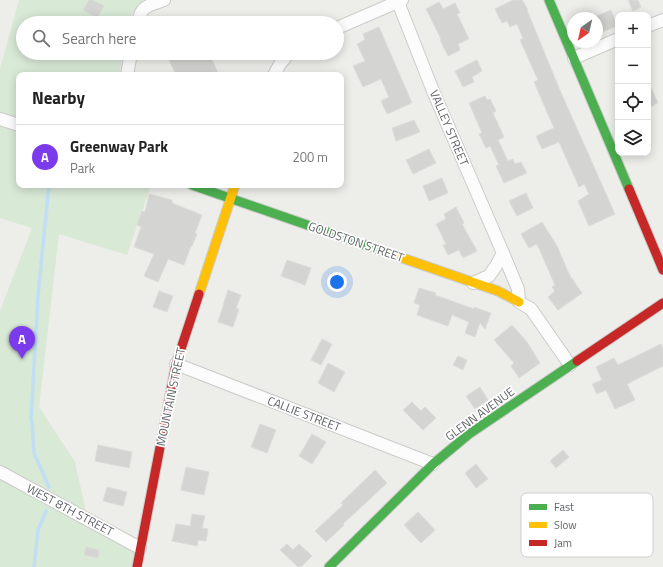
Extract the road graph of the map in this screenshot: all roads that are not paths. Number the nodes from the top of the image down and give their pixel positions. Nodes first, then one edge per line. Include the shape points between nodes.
1 (164, 0) edge
2 (549, 0) edge
3 (400, 1) edge
4 (139, 16) edge
5 (663, 20) edge
6 (344, 25) edge
7 (651, 25) edge
8 (615, 40) edge
9 (574, 58) junction
10 (130, 60) edge
11 (283, 60) edge
12 (128, 72) edge
13 (276, 72) edge
14 (0, 119) edge
15 (16, 124) edge
16 (201, 188) edge
17 (234, 188) edge
18 (230, 198) junction
19 (503, 253) junction
20 (663, 270) edge
21 (474, 283) junction
22 (519, 302) junction
23 (663, 303) edge
24 (176, 364) junction
25 (570, 365) junction
26 (433, 464) junction
27 (0, 472) edge
28 (140, 548) junction
29 (137, 567) edge
30 (329, 567) edge

1 - 4 street via 145,7
2 - 9 street
3 - 6 street
3 - 19 street, VALLEY STREET via 433,91
5 - 7 street
8 - 9 street
9 - 20 street
10 - 12 street
11 - 13 street
14 - 15 street
16 - 18 street, GOLDSTON STREET
17 - 18 street, MOUNTAIN STREET
18 - 21 street, GOLDSTON STREET
18 - 24 street, MOUNTAIN STREET
19 - 21 street via 489,276
19 - 22 street, VALLEY STREET via 518,289
21 - 22 street, GOLDSTON STREET
22 - 25 street via 531,309
23 - 25 street, GLENN AVENUE
24 - 26 street, CALLIE STREET
24 - 28 street, MOUNTAIN STREET
25 - 26 street, GLENN AVENUE via 469,434
26 - 30 street, GLENN AVENUE
27 - 28 street, WEST 8TH STREET
28 - 29 street, MOUNTAIN STREET

